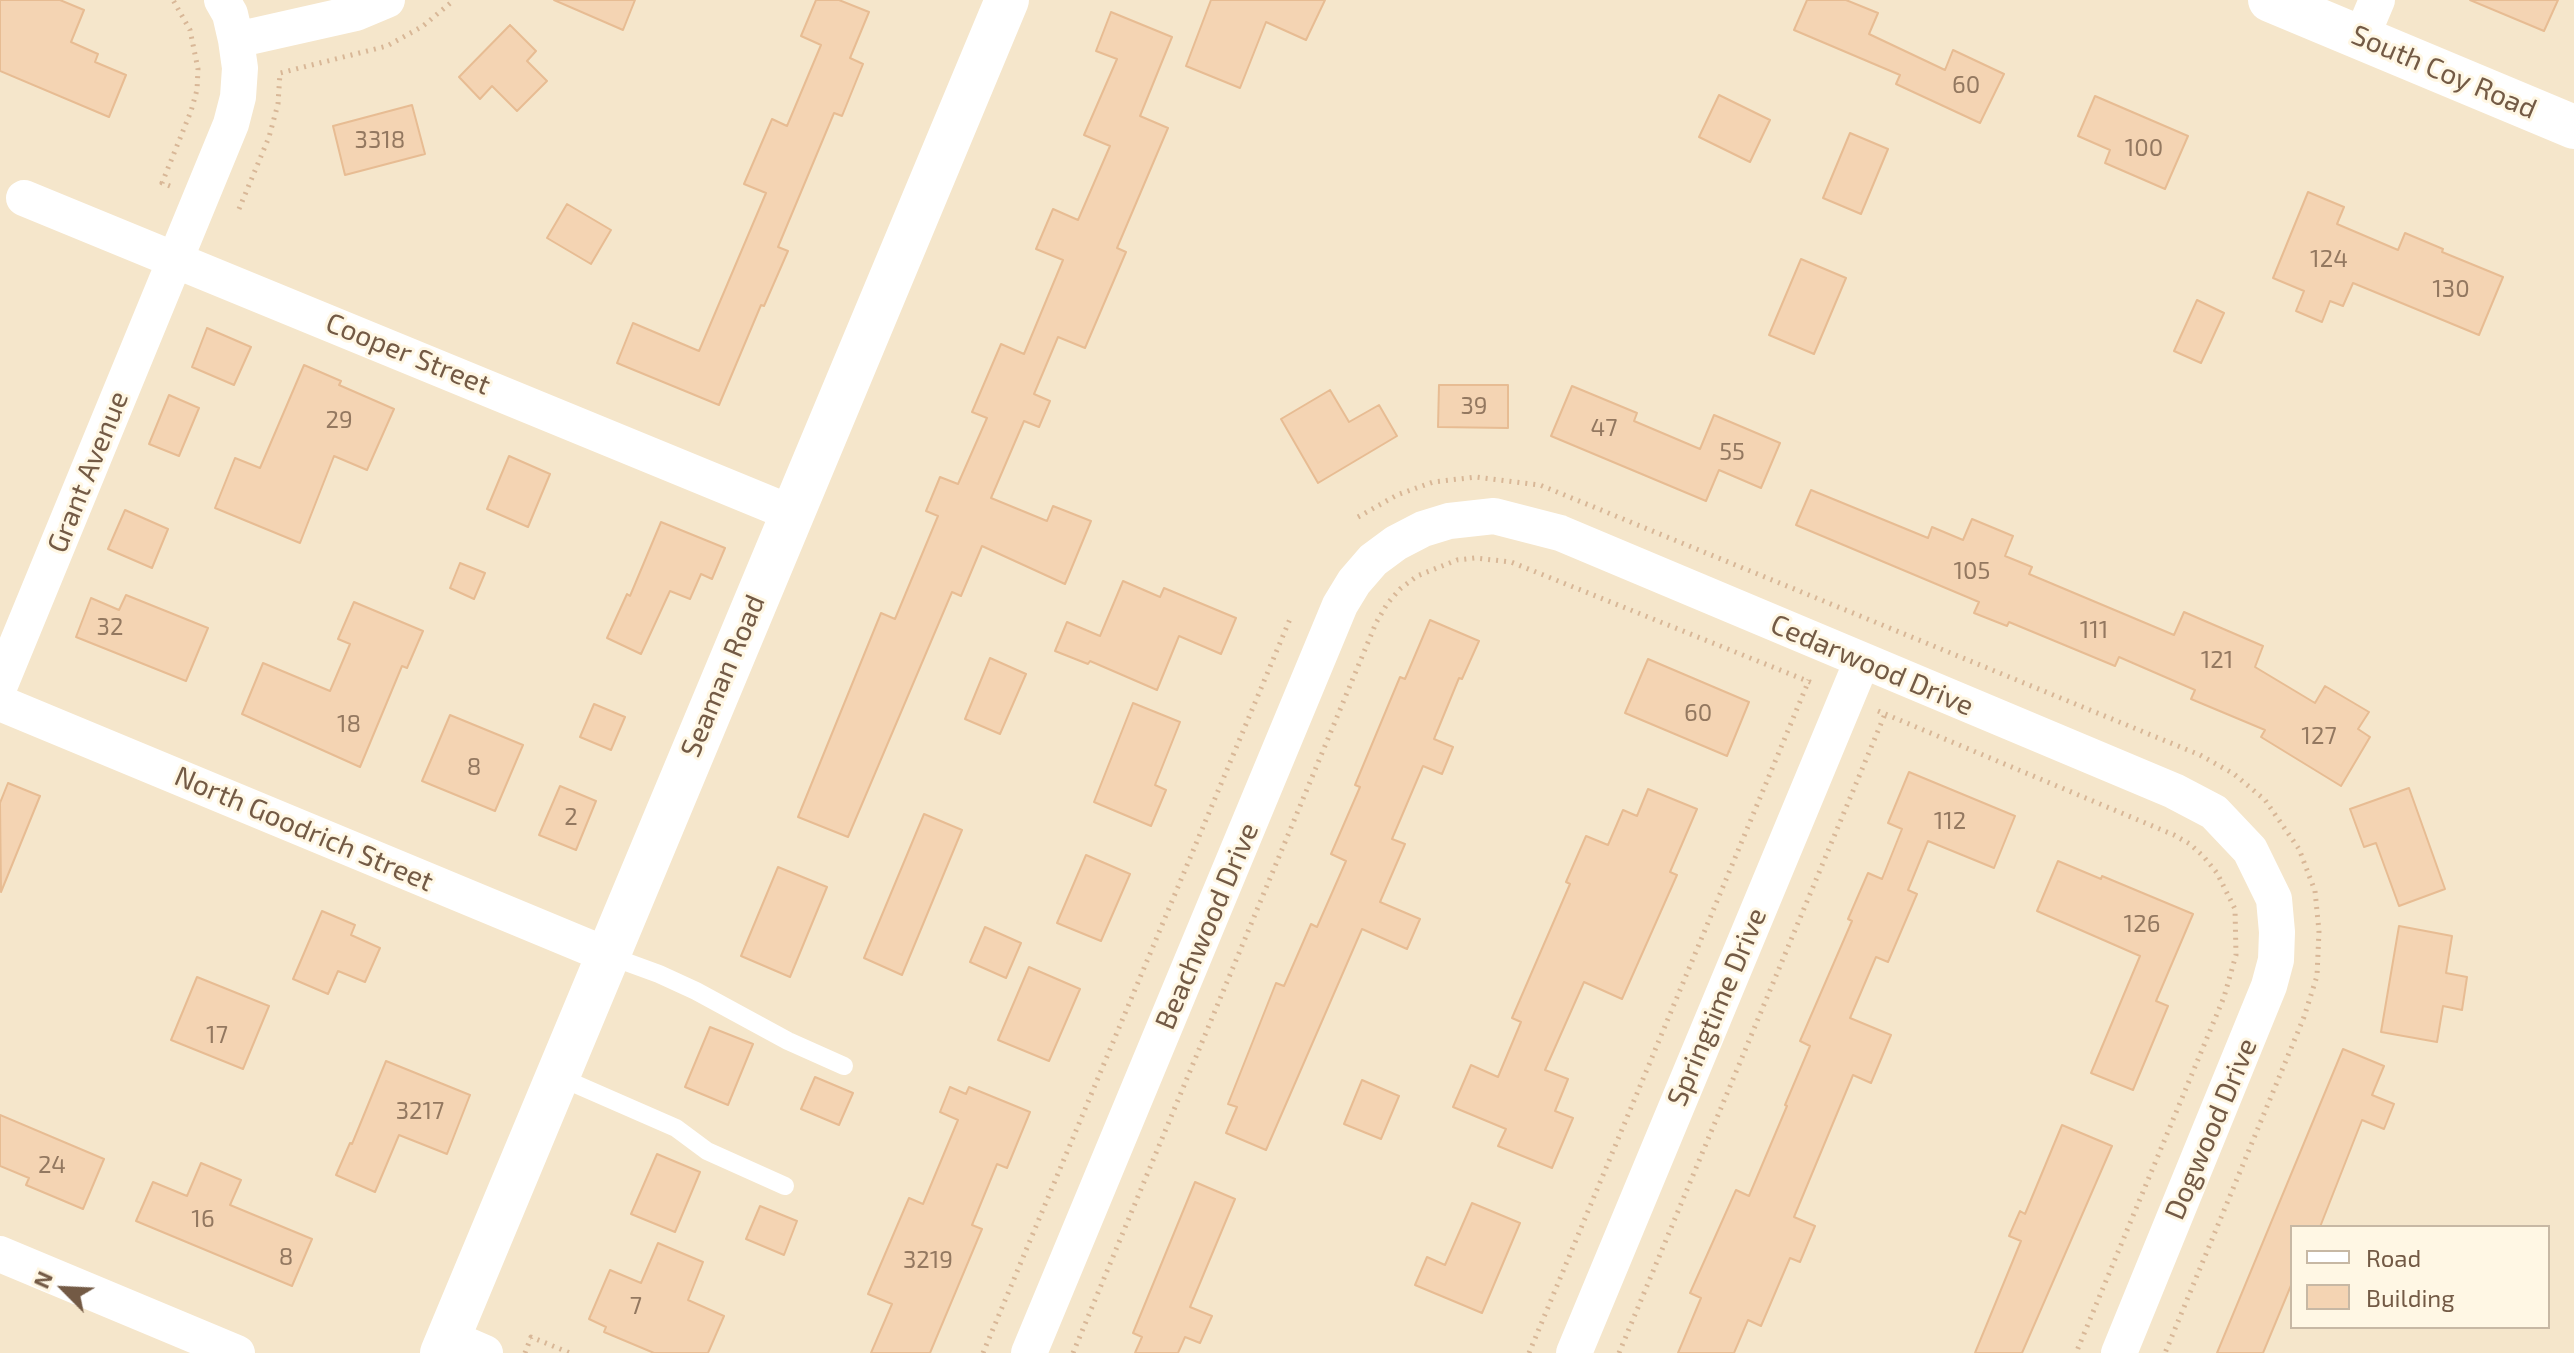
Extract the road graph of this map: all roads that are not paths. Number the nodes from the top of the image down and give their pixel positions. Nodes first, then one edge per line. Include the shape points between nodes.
1 (222, 0) edge
2 (387, 0) edge
3 (1007, 0) edge
4 (2270, 0) edge
5 (2369, 19) edge
6 (236, 40) junction
7 (2574, 127) edge
8 (24, 198) dead end
9 (175, 259) junction
10 (791, 513) junction
11 (1423, 529) joint
12 (1862, 661) junction
13 (0, 685) edge
14 (0, 703) edge
15 (2274, 899) joint
16 (607, 955) junction
17 (844, 1066) dead end
18 (557, 1076) junction
19 (785, 1186) dead end
20 (0, 1254) edge
21 (458, 1348) edge
22 (237, 1353) edge
23 (1029, 1353) edge
24 (1574, 1353) edge
25 (2119, 1353) edge

1 - 6 street, Grant Avenue
2 - 6 street via 356,13
3 - 10 street, Seaman Road
4 - 5 street, South Coy Road
5 - 7 street, South Coy Road
6 - 9 street, Grant Avenue via 240,68 231,124
8 - 9 street, Cooper Street
9 - 10 street, Cooper Street
9 - 13 street, Grant Avenue
10 - 16 street, Seaman Road
11 - 12 street, Cedarwood Drive via 1494,516 1538,526
11 - 23 street, Beachwood Drive via 1373,560 1340,605
12 - 15 street, Cedarwood Drive via 2192,799 2214,812 2250,850
12 - 24 street, Springtime Drive
14 - 16 street, North Goodrich Street
15 - 25 street, Dogwood Drive via 2276,960 2269,986
16 - 17 lane via 696,991
16 - 18 street, Seaman Road
18 - 19 lane via 676,1128 707,1151
18 - 21 street, Seaman Road
20 - 22 street

